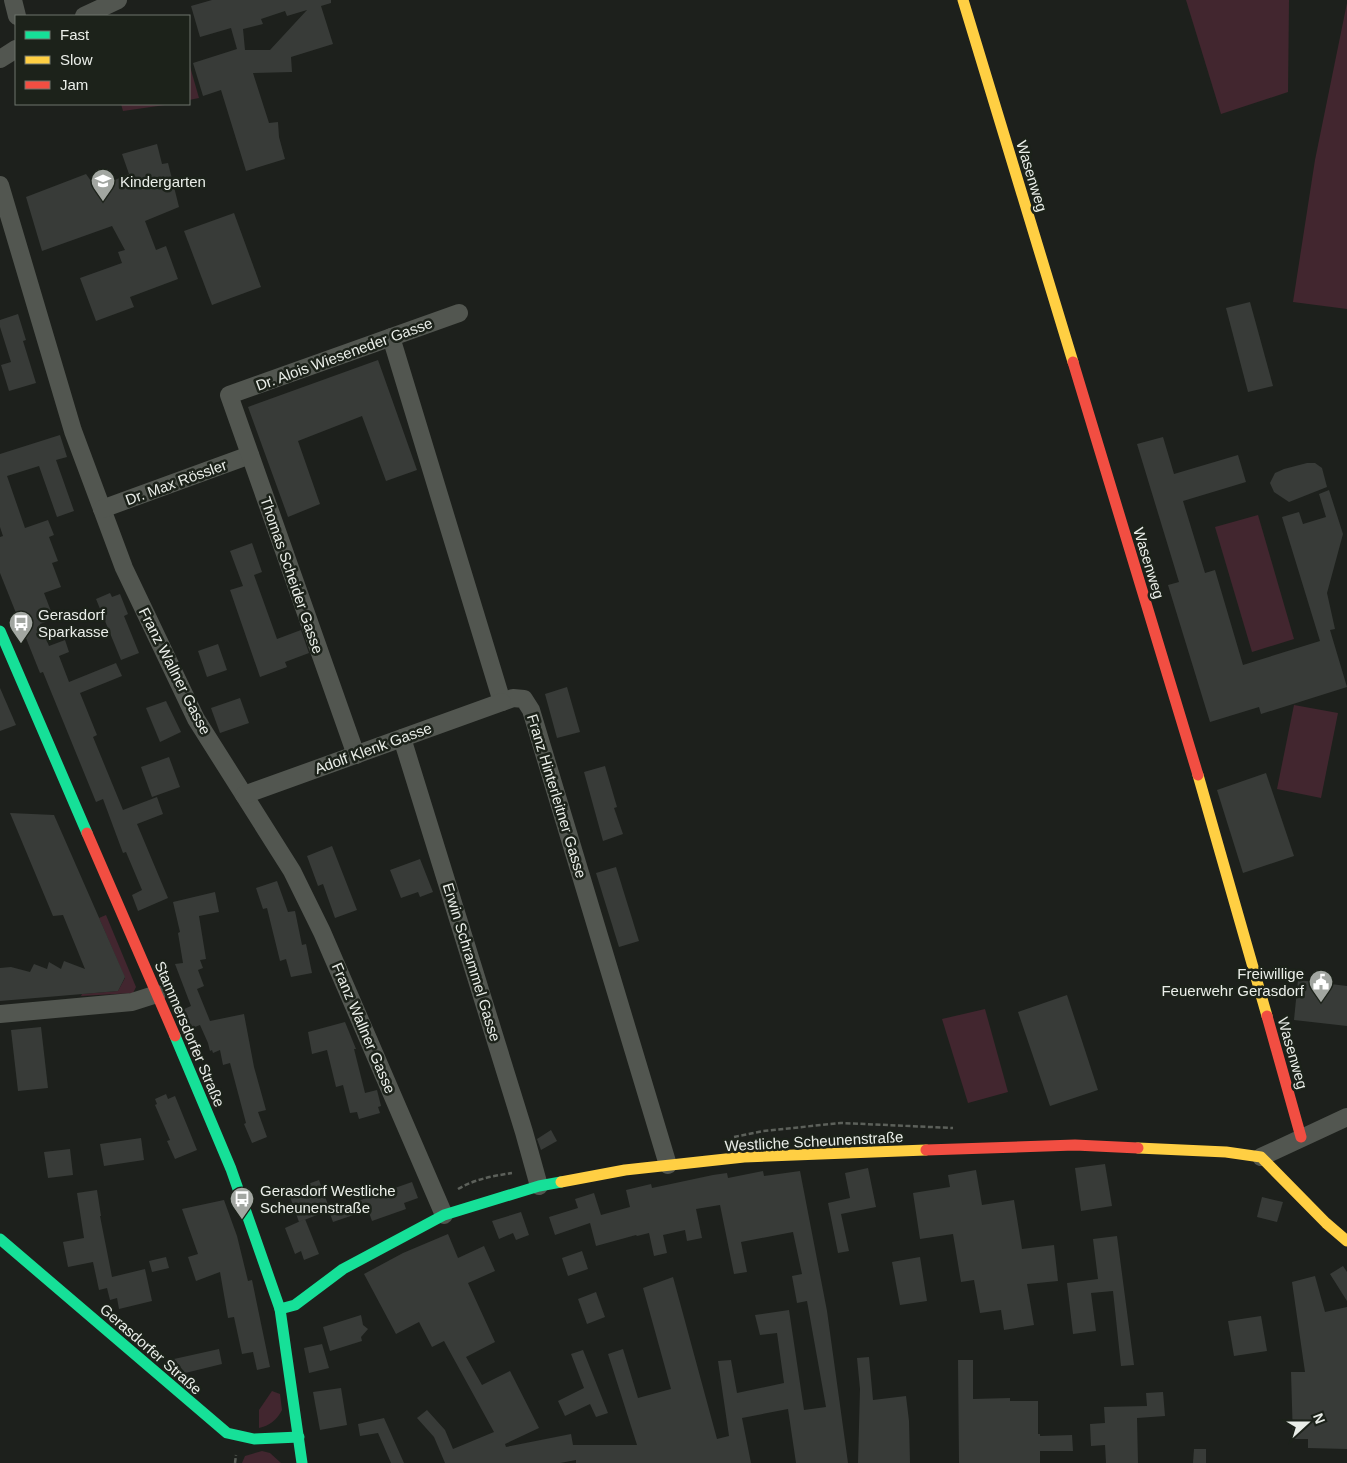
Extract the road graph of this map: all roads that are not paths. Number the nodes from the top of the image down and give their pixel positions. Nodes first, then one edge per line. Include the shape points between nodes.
1 (13, 0) edge
2 (118, 0) edge
3 (963, 0) edge
4 (16, 15) edge
5 (86, 15) edge
6 (15, 50) edge
7 (0, 59) edge
8 (0, 185) edge
9 (459, 313) dead end
10 (391, 337) junction
11 (229, 395) joint
12 (250, 455) junction
13 (102, 508) junction
14 (0, 631) edge
15 (8, 670) edge
16 (502, 702) junction
17 (402, 738) junction
18 (356, 755) junction
19 (244, 795) junction
20 (157, 994) junction
21 (0, 1014) edge
22 (1347, 1117) edge
23 (1301, 1137) junction
24 (1260, 1157) junction
25 (668, 1165) junction
26 (539, 1186) junction
27 (444, 1215) junction
28 (0, 1239) edge
29 (1347, 1241) edge
30 (280, 1309) junction
31 (299, 1437) junction
32 (302, 1463) edge

1 - 4 street
2 - 5 street
3 - 23 street, Wasenweg via 1201,786
6 - 7 street
8 - 13 street, Franz Wallner Gasse via 73,431
9 - 10 street, Dr. Alois Wieseneder Gasse
10 - 11 street, Dr. Alois Wieseneder Gasse
10 - 16 street
11 - 12 street, Thomas Scheider Gasse
12 - 13 street, Dr. Max Rössler
12 - 18 street, Thomas Scheider Gasse
13 - 19 street, Franz Wallner Gasse via 124,568 196,719
14 - 15 street, Stammersdorfer Straße
15 - 20 street, Stammersdorfer Straße
16 - 17 street, Adolf Klenk Gasse
16 - 25 street, Franz Hinterleitner Gasse via 524,699 532,710
17 - 18 street, Adolf Klenk Gasse
17 - 26 street, Erwin Schrammel Gasse
18 - 19 street, Adolf Klenk Gasse
19 - 27 street, Franz Wallner Gasse via 292,871 322,932
20 - 21 street via 132,1002
20 - 30 street, Stammersdorfer Straße via 232,1170
22 - 23 street
23 - 24 street
24 - 25 street, Westliche Scheunenstraße via 1226,1152 1075,1145 744,1157
24 - 29 street
25 - 26 street, Westliche Scheunenstraße
26 - 27 street, Westliche Scheunenstraße
27 - 30 street, Westliche Scheunenstraße via 343,1269 295,1305
28 - 31 street, Gerasdorfer Straße via 227,1433 250,1439
30 - 31 street, Stammersdorfer Straße
31 - 32 street, Stammersdorfer Straße

